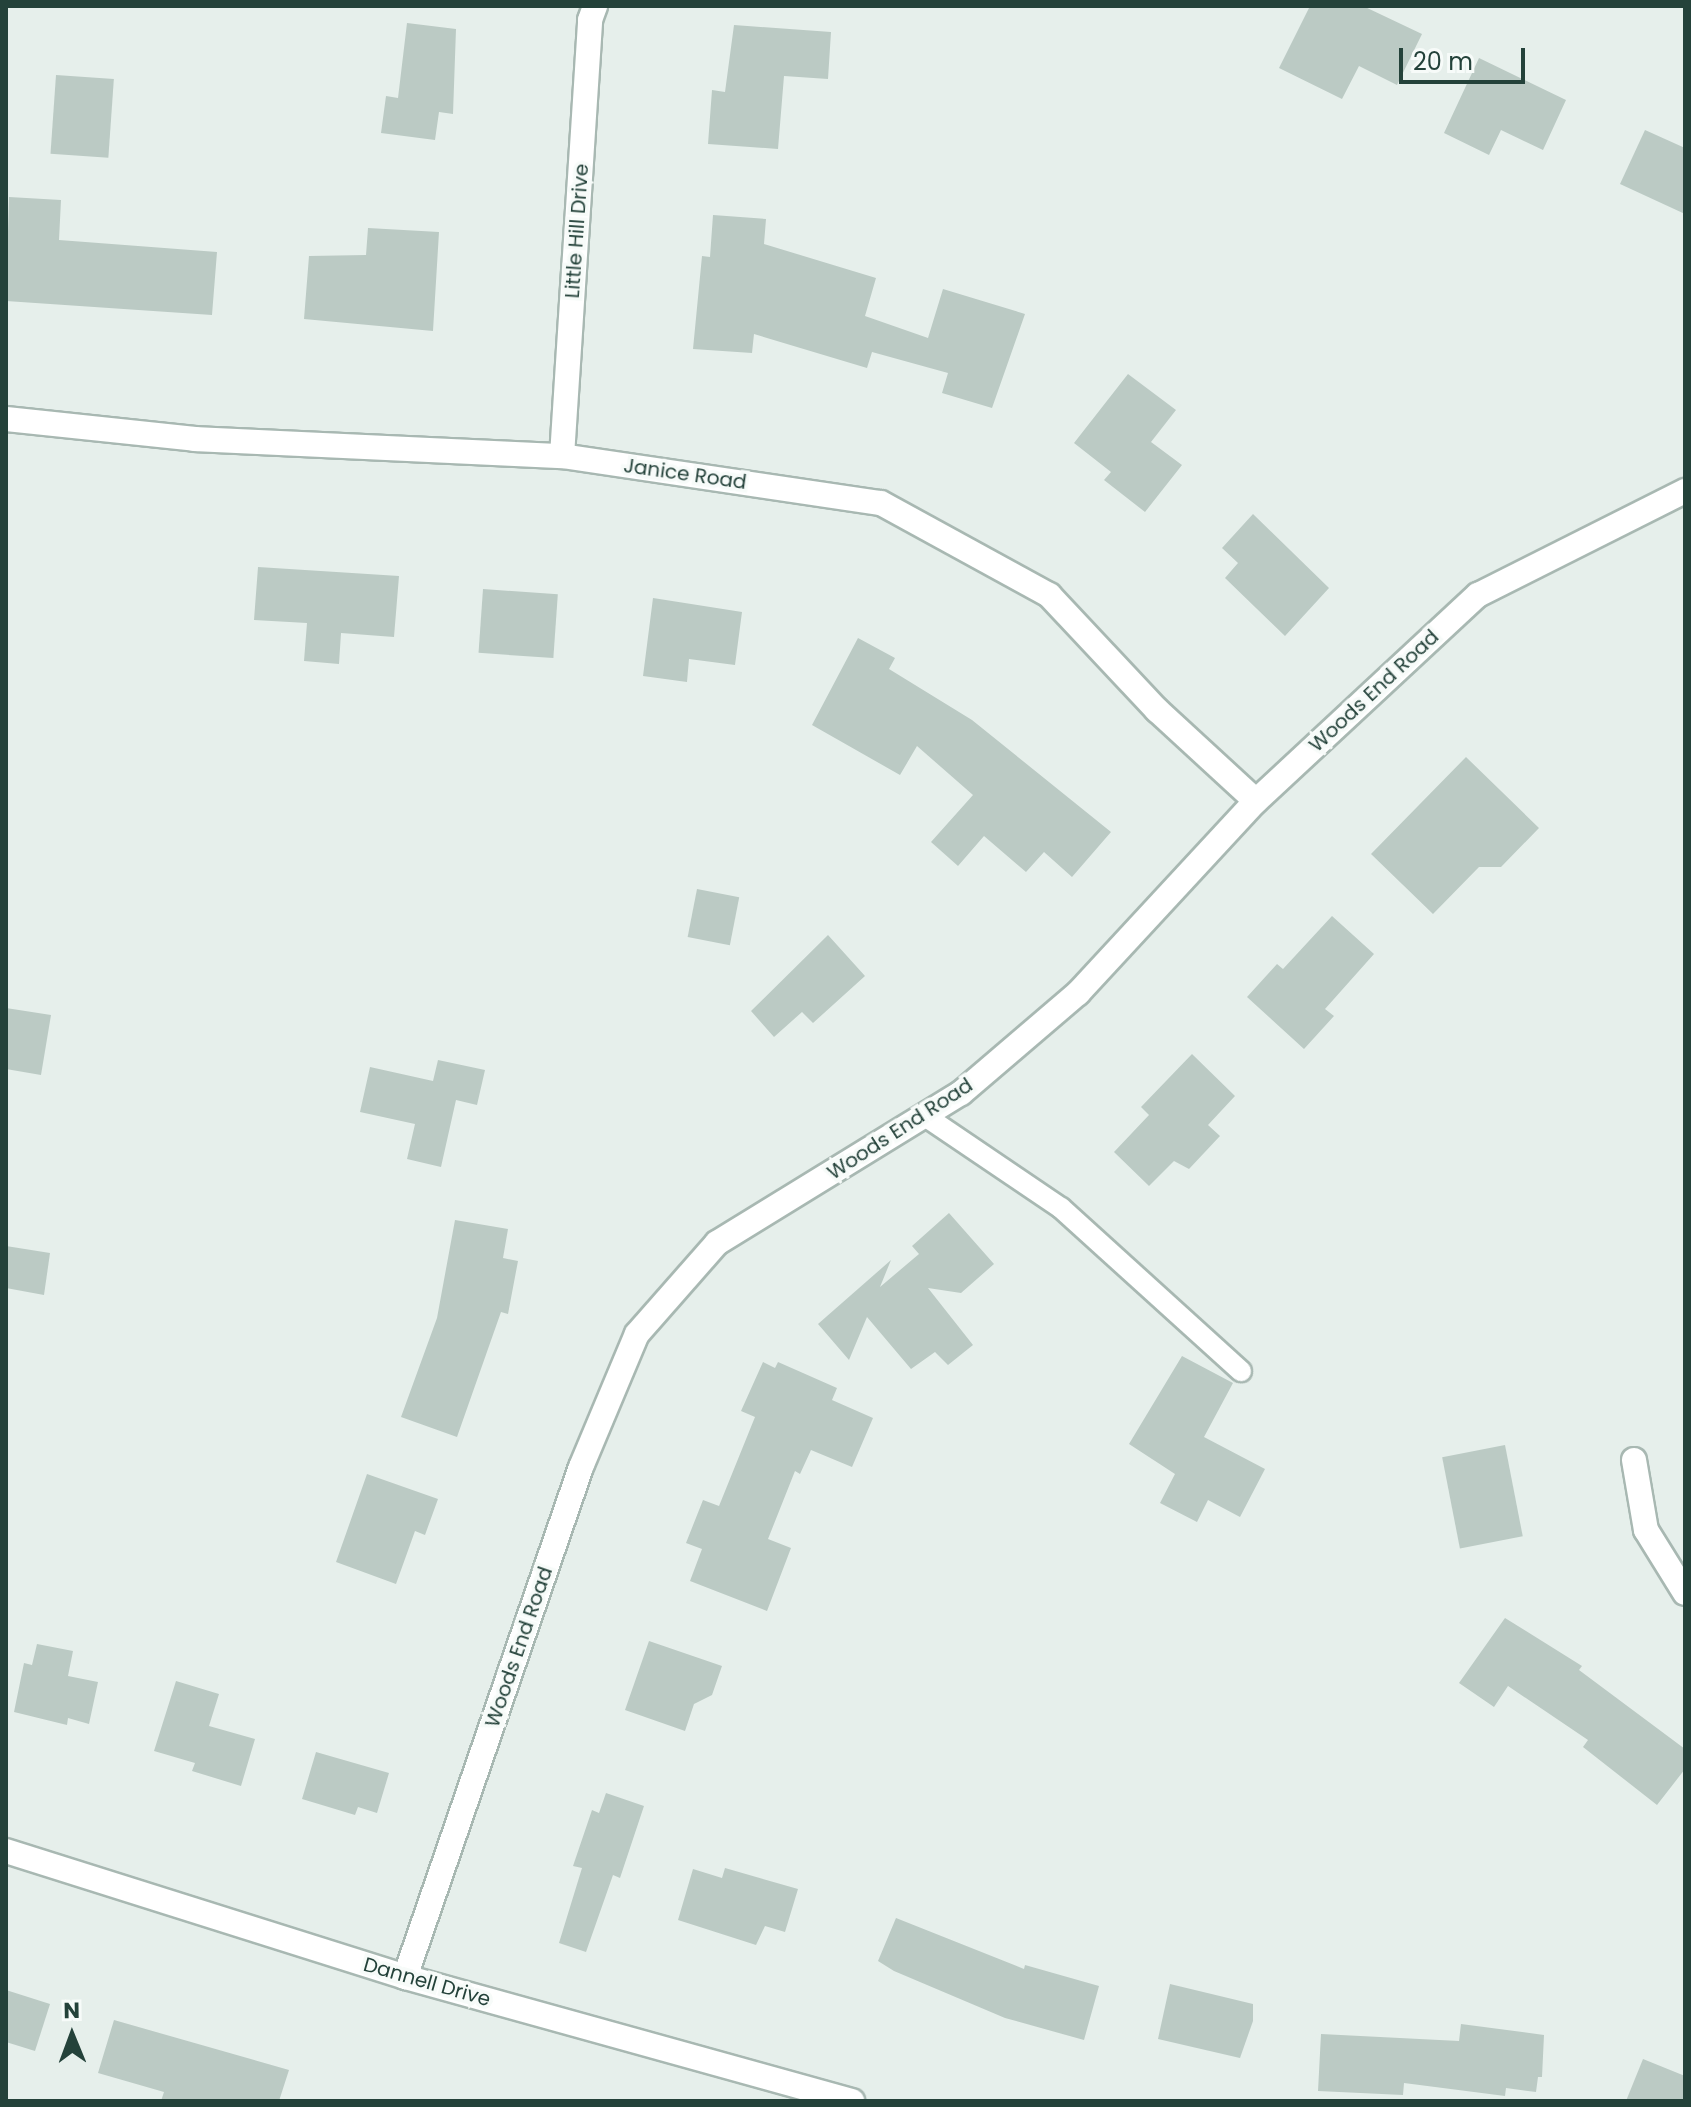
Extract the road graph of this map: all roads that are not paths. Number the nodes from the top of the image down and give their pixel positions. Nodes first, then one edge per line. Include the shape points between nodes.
1 (595, 6) edge
2 (6, 419) edge
3 (562, 456) junction
4 (1685, 491) edge
5 (1256, 801) junction
6 (925, 1116) junction
7 (1241, 1371) dead end
8 (1634, 1460) dead end
9 (1685, 1593) edge
10 (6, 1851) edge
11 (405, 1977) junction
12 (852, 2101) edge

1 - 3 street, Little Hill Drive
2 - 3 street, Janice Road via 195,439
3 - 5 street, Janice Road via 881,503 1049,595 1157,710
4 - 5 street, Woods End Road via 1478,595
5 - 6 street, Woods End Road via 1078,993 961,1093
6 - 7 lane via 1061,1208
6 - 11 street, Woods End Road via 717,1243 637,1334 581,1467
8 - 9 street via 1646,1530
10 - 11 street, Dannell Drive
11 - 12 street, Dannell Drive

